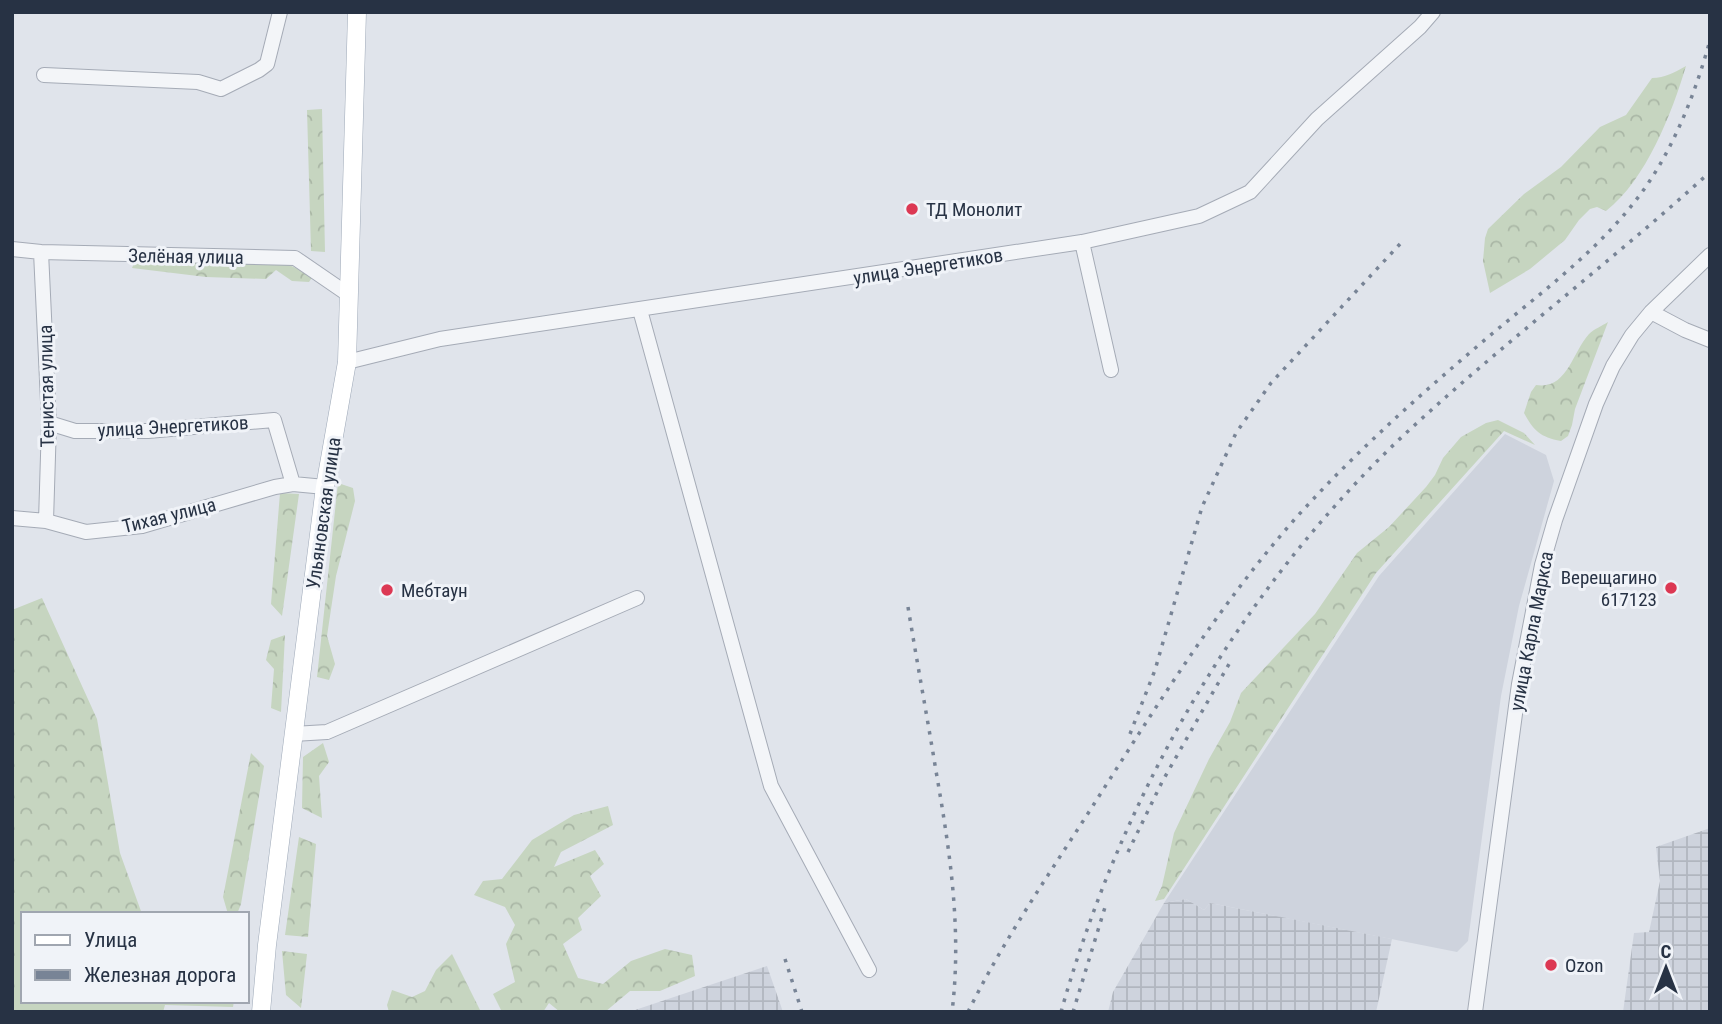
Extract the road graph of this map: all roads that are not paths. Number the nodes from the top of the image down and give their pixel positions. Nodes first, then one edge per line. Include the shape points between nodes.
1 (280, 12) edge
2 (345, 12) edge
3 (1433, 12) edge
4 (357, 13) edge
5 (1420, 20) edge
6 (44, 75) dead end
7 (1082, 242) junction
8 (12, 249) edge
9 (41, 252) junction
10 (1710, 255) edge
11 (349, 295) junction
12 (640, 310) junction
13 (1651, 312) junction
14 (1710, 340) edge
15 (347, 362) junction
16 (1111, 370) dead end
17 (49, 423) junction
18 (293, 484) junction
19 (325, 487) junction
20 (12, 518) edge
21 (46, 521) junction
22 (637, 598) dead end
23 (293, 734) junction
24 (869, 970) dead end
25 (261, 1012) edge
26 (1475, 1012) edge

1 - 6 street via 267,64 220,89 198,82
2 - 4 street
3 - 5 street, улица Энергетиков
4 - 11 main road, Ульяновская улица
5 - 7 street, улица Энергетиков via 1250,191 1199,216
7 - 12 street, улица Энергетиков
7 - 16 street
8 - 9 street, Зелёная улица
9 - 11 street, Зелёная улица via 295,258
9 - 17 street, Тенистая улица
10 - 13 street, улица Карла Маркса
11 - 15 main road, Ульяновская улица
12 - 15 street, улица Энергетиков via 440,340
12 - 24 street via 771,786
13 - 14 street
13 - 26 street, улица Карла Маркса via 1626,346 1596,404 1542,565 1519,684
15 - 19 main road, Ульяновская улица
17 - 18 street, улица Энергетиков via 75,431 148,431 274,420
17 - 21 street, Тенистая улица
18 - 19 street, Тихая улица
18 - 21 street, Тихая улица via 142,526 86,532
19 - 23 main road, Ульяновская улица
20 - 21 street, Тихая улица
22 - 23 street via 327,733
23 - 25 main road, Ульяновская улица

